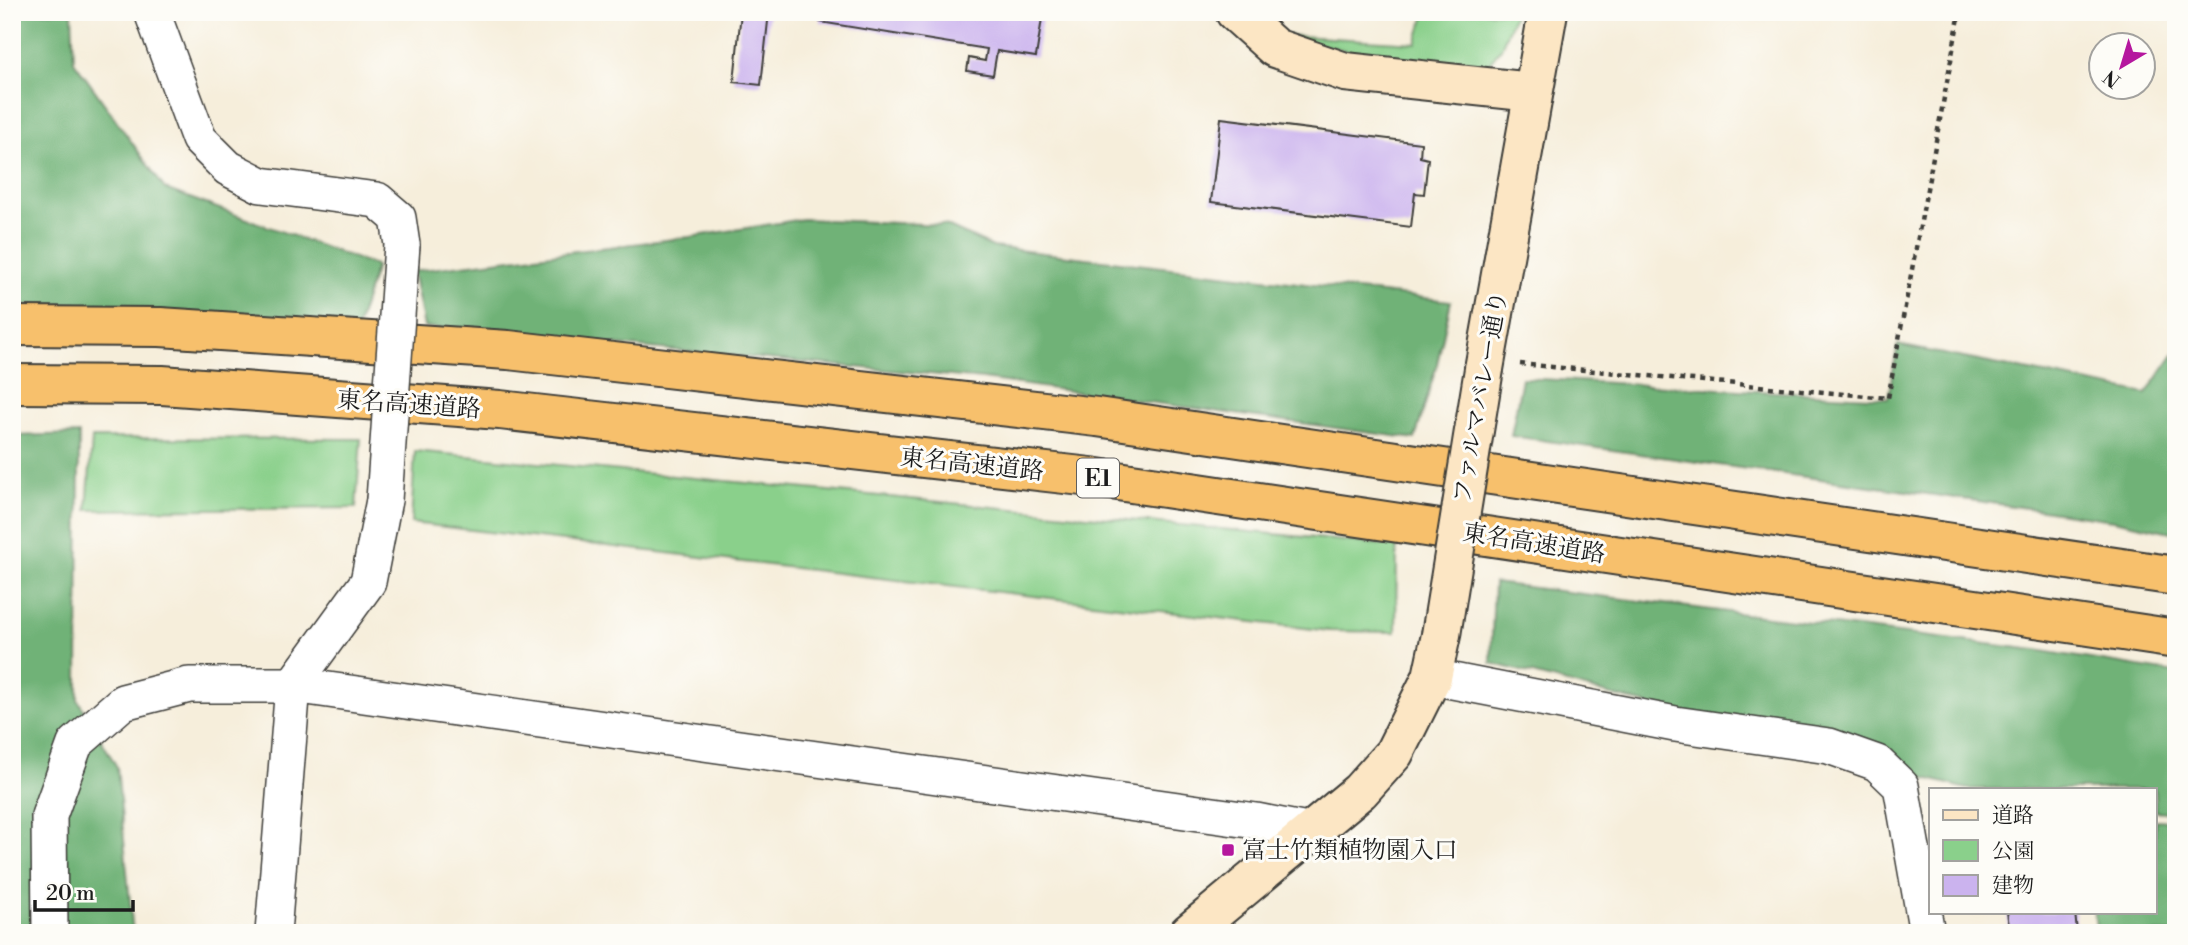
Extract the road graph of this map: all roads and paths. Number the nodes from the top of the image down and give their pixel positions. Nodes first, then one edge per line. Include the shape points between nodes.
1 (152, 12) edge
2 (1235, 12) edge
3 (1548, 12) edge
4 (1960, 12) edge
5 (1533, 92) junction
6 (12, 326) edge
7 (1485, 365) junction
8 (12, 384) edge
9 (2176, 576) edge
10 (2176, 639) edge
11 (1432, 677) junction
12 (293, 685) junction
13 (1312, 832) junction
14 (50, 933) edge
15 (273, 933) edge
16 (1189, 933) edge
17 (1927, 933) edge

1 - 12 street, bridge via 198,139 228,168 261,185 377,200 398,219 402,245 384,500 368,582
2 - 5 street via 1275,48 1345,72
3 - 5 street, ファルマバレー通り
4 - 7 path via 1888,398
5 - 7 street, ファルマバレー通り
6 - 9 highway via 160,327 508,350 1097,417
7 - 11 street, ファルマバレー通り, bridge
8 - 10 highway, 東名高速道路 / E1 via 162,385 500,411 1091,477
11 - 13 street, ファルマバレー通り via 1394,753 1360,791
11 - 17 street via 1675,724 1829,746 1877,763 1901,786
12 - 13 street
12 - 14 street via 189,685 123,702 75,744 49,816
12 - 15 street
13 - 16 street, ファルマバレー通り

